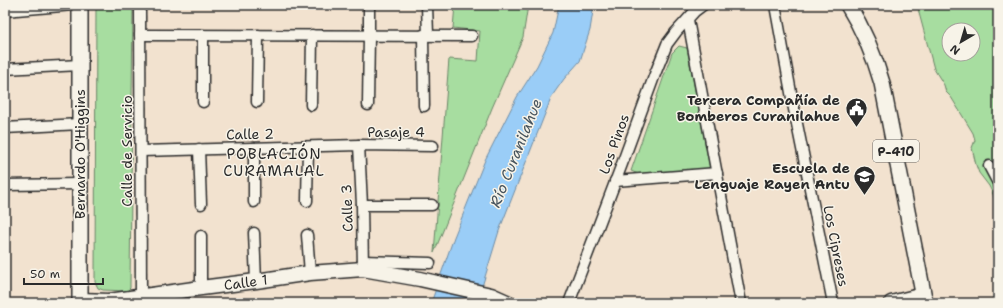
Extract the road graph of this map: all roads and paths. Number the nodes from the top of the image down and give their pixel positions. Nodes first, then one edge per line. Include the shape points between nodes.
1 (74, 5) edge
2 (80, 5) edge
3 (140, 5) edge
4 (369, 5) edge
5 (427, 5) edge
6 (703, 5) edge
7 (775, 5) edge
8 (848, 5) edge
9 (5, 11) edge
10 (688, 20) junction
11 (140, 35) junction
12 (203, 35) junction
13 (258, 35) junction
14 (312, 35) junction
15 (369, 35) junction
16 (425, 35) junction
17 (472, 36) dead end
18 (80, 65) junction
19 (5, 69) edge
20 (203, 102) dead end
21 (257, 102) dead end
22 (311, 105) dead end
23 (368, 105) dead end
24 (424, 106) dead end
25 (80, 124) junction
26 (5, 128) edge
27 (359, 145) junction
28 (433, 146) dead end
29 (308, 147) junction
30 (254, 148) junction
31 (199, 149) junction
32 (141, 151) junction
33 (989, 166) dead end
34 (717, 174) junction
35 (615, 181) junction
36 (80, 184) junction
37 (998, 184) edge
38 (5, 185) edge
39 (307, 201) dead end
40 (254, 202) dead end
41 (200, 204) dead end
42 (362, 205) junction
43 (432, 205) dead end
44 (254, 233) dead end
45 (308, 235) dead end
46 (201, 236) dead end
47 (430, 262) dead end
48 (363, 265) junction
49 (310, 273) junction
50 (256, 281) junction
51 (201, 288) junction
52 (141, 297) junction
53 (924, 299) edge
54 (80, 301) edge
55 (509, 303) edge
56 (569, 303) edge
57 (742, 303) edge
58 (833, 303) edge
59 (891, 303) edge

1 - 9 street
2 - 18 main road, Bernardo O'Higgins
3 - 11 street, Calle de Servicio
4 - 15 street
5 - 16 street
6 - 10 street, Los Pinos
7 - 58 street, Los Cipreses
8 - 53 main road, P-410 via 873,54 882,83
10 - 34 street
10 - 35 street, Los Pinos via 667,44
11 - 12 street
11 - 32 street, Calle de Servicio
12 - 13 street
12 - 20 street
13 - 14 street
13 - 21 street
14 - 15 street
14 - 22 street
15 - 16 street
15 - 23 street
16 - 17 street
16 - 24 street
18 - 19 street
18 - 25 main road, Bernardo O'Higgins
25 - 26 street
25 - 36 main road, Bernardo O'Higgins
27 - 28 street, Pasaje 4
27 - 29 street, Calle 2
27 - 42 street, Calle 3
29 - 30 street, Calle 2
29 - 39 street
30 - 31 street, Calle 2
30 - 40 street
31 - 32 street, Calle 2
31 - 41 street
32 - 52 street, Calle de Servicio
33 - 37 street
34 - 35 street
34 - 57 street
35 - 56 street, Los Pinos
36 - 38 street
36 - 54 main road, Bernardo O'Higgins
42 - 43 street
42 - 48 street, Calle 3
44 - 50 street
45 - 49 street
46 - 51 street
47 - 48 street
48 - 49 street, Calle 1
48 - 55 street, Calle 1 via 491,295
49 - 50 street, Calle 1
50 - 51 street, Calle 1
51 - 52 street, Calle 1
52 - 54 street, Calle 1
53 - 59 street

